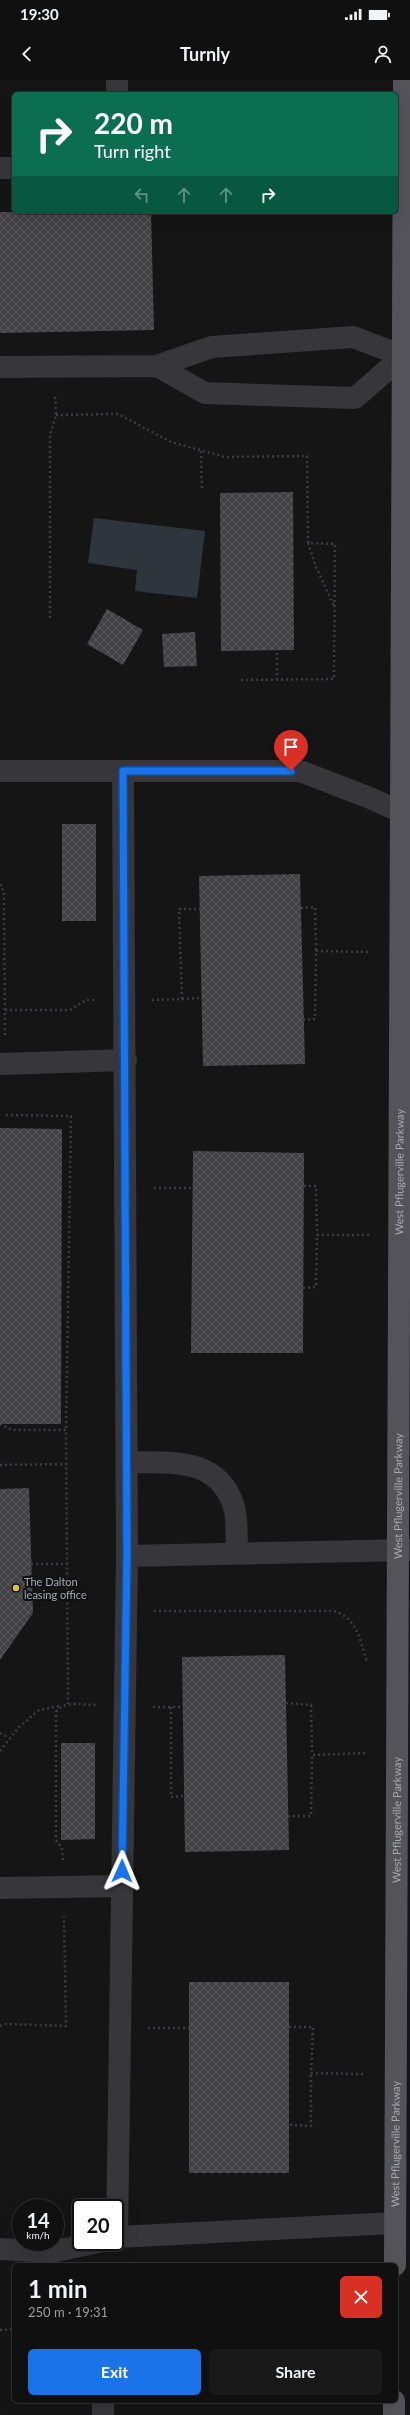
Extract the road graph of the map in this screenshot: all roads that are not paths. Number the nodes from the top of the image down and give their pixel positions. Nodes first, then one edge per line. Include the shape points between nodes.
1 (117, 80) edge
2 (404, 80) edge
3 (117, 92) edge
4 (0, 168) edge
5 (12, 168) edge
6 (406, 356) edge
7 (157, 366) junction
8 (0, 367) edge
9 (0, 771) edge
10 (123, 771) junction
11 (401, 812) junction
12 (126, 1060) junction
13 (0, 1064) edge
14 (127, 1462) junction
15 (404, 1550) edge
16 (237, 1553) junction
17 (127, 1556) junction
18 (122, 1886) junction
19 (0, 1888) edge
20 (111, 2199) edge
21 (395, 2223) junction
22 (124, 2238) edge
23 (72, 2247) edge
24 (0, 2249) edge
25 (394, 2263) edge
26 (394, 2403) edge
27 (394, 2415) edge

1 - 3 lane
2 - 6 main road, West Pflugerville Parkway
4 - 5 lane
6 - 7 lane via 353,338 212,347
6 - 7 lane via 355,398 205,393
6 - 11 main road, West Pflugerville Parkway
7 - 8 lane
9 - 10 lane
10 - 11 lane via 300,771
10 - 12 lane
11 - 15 main road, West Pflugerville Parkway
12 - 13 lane
12 - 14 lane
14 - 16 lane via 186,1463 207,1470 224,1486 234,1507
14 - 17 lane
15 - 16 lane
15 - 21 main road, West Pflugerville Parkway
16 - 17 lane
17 - 18 lane
18 - 19 lane
18 - 20 lane
21 - 22 lane
21 - 25 main road, West Pflugerville Parkway
23 - 24 lane via 51,2252
26 - 27 main road

